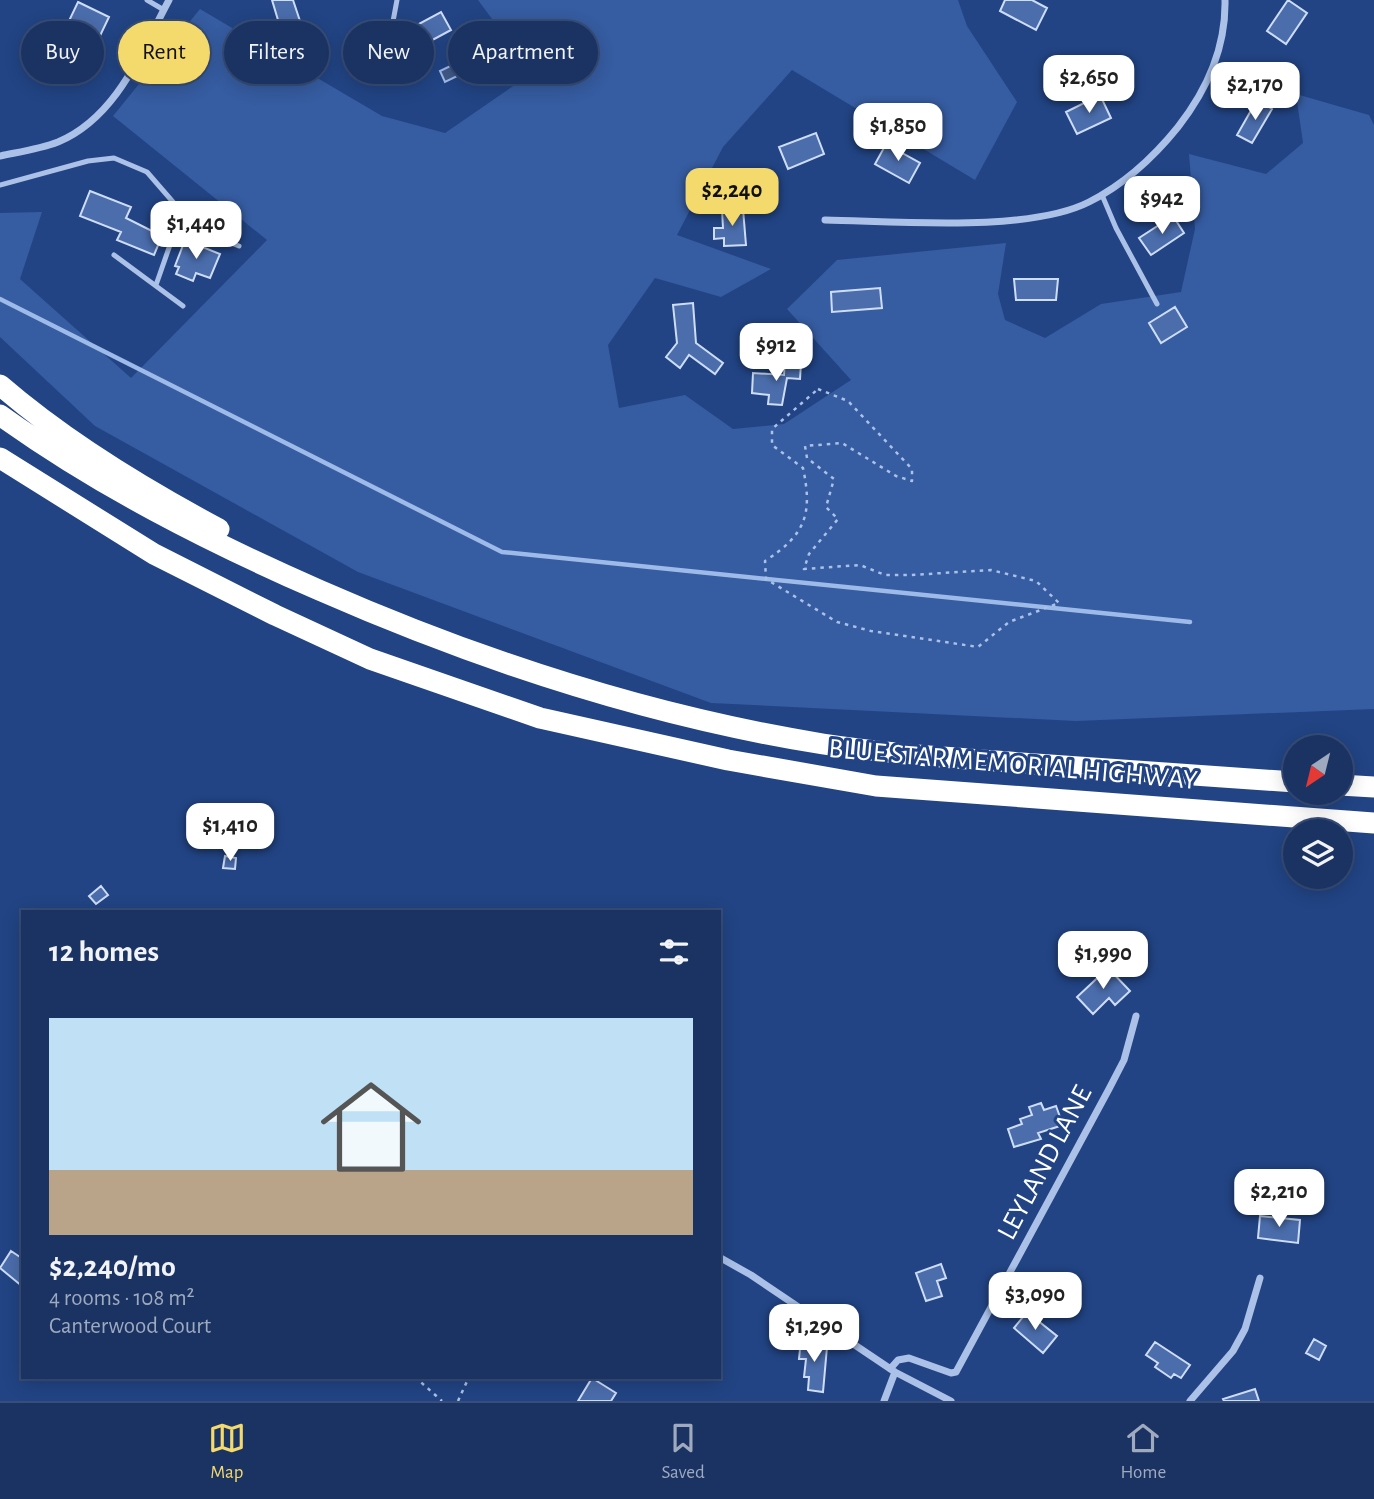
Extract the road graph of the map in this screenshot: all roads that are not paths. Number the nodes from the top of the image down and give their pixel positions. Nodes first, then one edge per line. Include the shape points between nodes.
1 (147, 0) edge
2 (169, 0) edge
3 (397, 0) edge
4 (1225, 0) edge
5 (164, 10) junction
6 (393, 21) edge
7 (0, 156) edge
8 (0, 186) edge
9 (1102, 194) junction
10 (825, 220) dead end
11 (178, 222) junction
12 (239, 246) dead end
13 (114, 255) dead end
14 (156, 285) junction
15 (1157, 304) dead end
16 (183, 306) dead end
17 (0, 384) edge
18 (0, 415) edge
19 (0, 458) edge
20 (290, 577) junction
21 (1283, 781) edge
22 (1353, 786) edge
23 (1374, 788) edge
24 (1374, 823) edge
25 (1136, 1016) dead end
26 (721, 1258) edge
27 (1261, 1278) dead end
28 (892, 1371) junction
29 (884, 1401) edge
30 (951, 1401) edge
31 (1191, 1401) edge

1 - 5 lane
2 - 5 street
3 - 6 lane
4 - 9 street via 1219,52 1200,100 1129,178
5 - 7 street via 120,91 99,115 57,142
8 - 11 lane via 114,158 147,172 173,202
9 - 10 street via 1087,204 1036,217
9 - 15 lane
11 - 12 lane
11 - 14 lane
13 - 14 lane
14 - 16 lane
17 - 20 highway via 72,441 131,480 266,553
18 - 20 highway, BLUE STAR MEMORIAL HIGHWAY via 163,517
19 - 24 highway, BLUE STAR MEMORIAL HIGHWAY via 154,554 275,615 370,659 540,718 728,760 876,786
20 - 21 highway, BLUE STAR MEMORIAL HIGHWAY via 480,657 683,716 823,744 936,757
22 - 23 highway
25 - 28 street, LEYLAND LANE via 1124,1060 956,1372 909,1359 898,1360
26 - 28 street
27 - 31 street via 1233,1351
28 - 29 street
28 - 30 street

